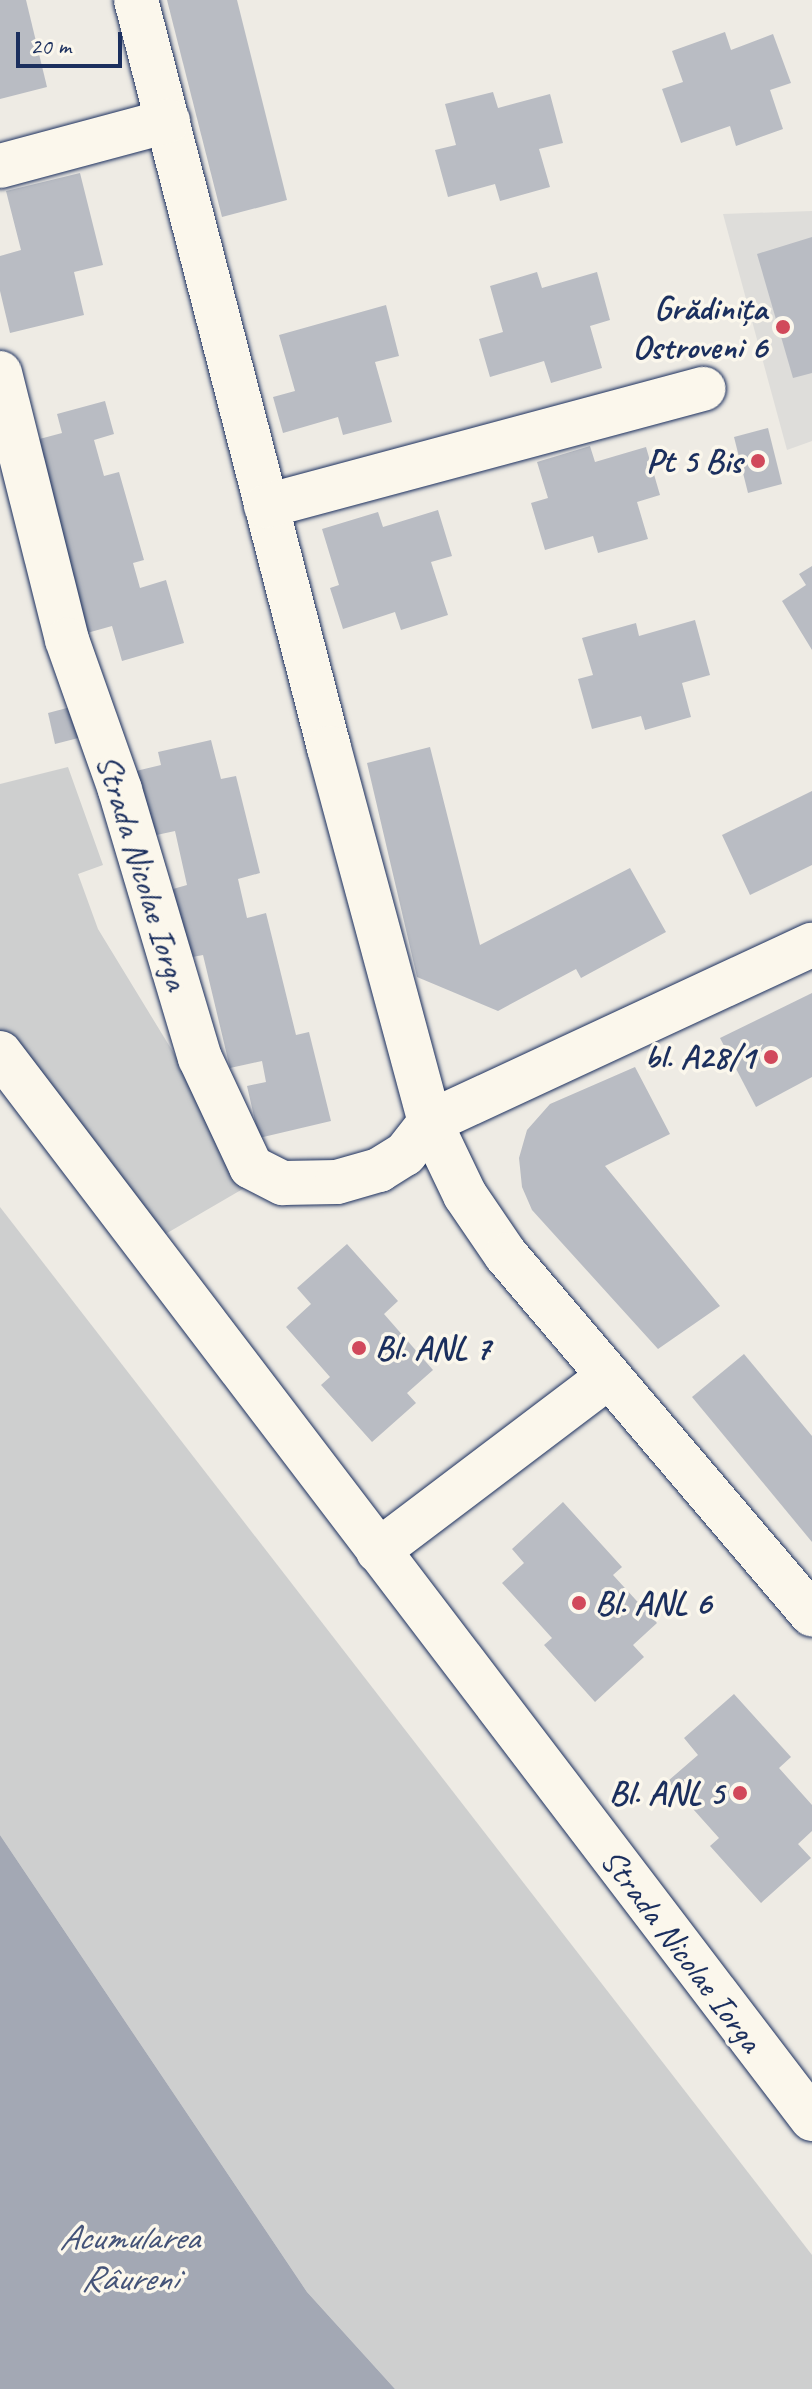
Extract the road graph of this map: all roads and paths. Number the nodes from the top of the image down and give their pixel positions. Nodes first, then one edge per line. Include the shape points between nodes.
1 (136, 0) edge
2 (168, 121) junction
3 (0, 166) edge
4 (0, 373) edge
5 (704, 389) dead end
6 (266, 506) junction
7 (812, 945) edge
8 (0, 1053) edge
9 (430, 1122) junction
10 (607, 1378) junction
11 (378, 1551) junction
12 (812, 1615) edge
13 (812, 2119) edge

1 - 2 street
2 - 3 street
2 - 6 street
4 - 9 street, Strada Nicolae Iorga via 67,640 120,790 200,1058 251,1167 283,1183 337,1182 379,1170 405,1154
5 - 6 street
6 - 9 street
7 - 9 street
8 - 11 street, Strada Nicolae Iorga
9 - 10 street via 465,1195 506,1255
10 - 11 street
10 - 12 street
11 - 13 street, Strada Nicolae Iorga

